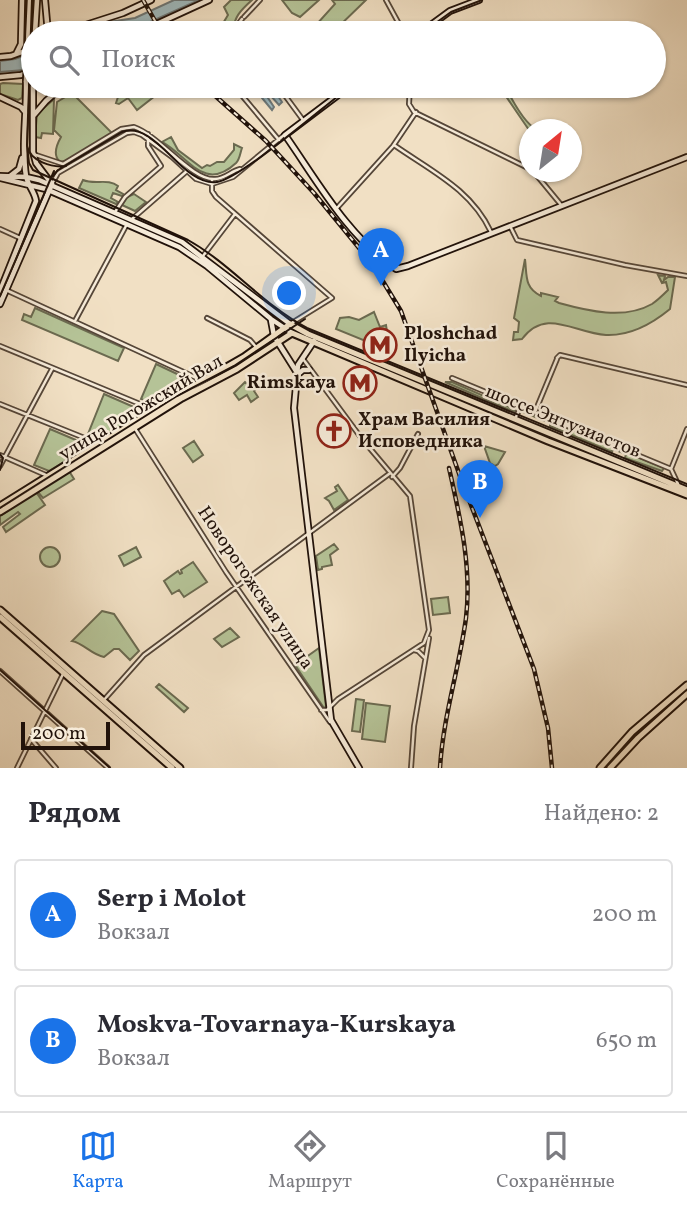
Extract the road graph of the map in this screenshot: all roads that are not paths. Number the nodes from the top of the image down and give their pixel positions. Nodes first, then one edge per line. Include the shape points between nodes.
1 (22, 0) edge
2 (30, 0) edge
3 (37, 0) edge
4 (45, 0) edge
5 (151, 0) edge
6 (209, 0) edge
7 (260, 0) edge
8 (386, 0) edge
9 (479, 0) edge
10 (22, 21) edge
11 (29, 21) edge
12 (36, 21) edge
13 (47, 21) edge
14 (98, 21) edge
15 (165, 21) edge
16 (241, 21) edge
17 (397, 21) edge
18 (436, 21) edge
19 (21, 44) edge
20 (21, 52) edge
21 (16, 54) junction
22 (0, 57) edge
23 (21, 75) edge
24 (0, 77) edge
25 (0, 97) edge
26 (30, 98) junction
27 (49, 98) edge
28 (244, 98) edge
29 (287, 98) edge
30 (333, 98) edge
31 (409, 98) edge
32 (46, 101) junction
33 (13, 103) junction
34 (415, 113) junction
35 (26, 114) junction
36 (33, 119) junction
37 (303, 120) junction
38 (148, 134) junction
39 (285, 135) junction
40 (148, 139) junction
41 (279, 140) junction
42 (394, 145) junction
43 (24, 150) junction
44 (33, 153) junction
45 (687, 157) edge
46 (519, 164) edge
47 (243, 168) junction
48 (188, 170) junction
49 (9, 176) junction
50 (0, 177) edge
51 (26, 177) junction
52 (212, 180) junction
53 (542, 182) edge
54 (52, 184) junction
55 (28, 185) junction
56 (48, 190) junction
57 (61, 192) junction
58 (562, 206) junction
59 (336, 209) junction
60 (115, 212) junction
61 (236, 214) junction
62 (132, 219) junction
63 (127, 224) junction
64 (510, 226) junction
65 (137, 228) junction
66 (0, 229) edge
67 (491, 233) junction
68 (24, 239) junction
69 (186, 247) junction
70 (203, 256) junction
71 (687, 276) edge
72 (2, 289) edge
73 (0, 304) edge
74 (207, 318) dead end
75 (271, 319) junction
76 (75, 321) junction
77 (287, 326) junction
78 (294, 331) junction
79 (274, 336) junction
80 (315, 340) junction
81 (278, 342) junction
82 (0, 346) edge
83 (257, 348) junction
84 (304, 353) junction
85 (290, 361) junction
86 (298, 365) junction
87 (308, 368) junction
88 (52, 369) junction
89 (296, 374) junction
90 (452, 378) dead end
91 (205, 382) junction
92 (687, 385) edge
93 (0, 404) edge
94 (521, 406) junction
95 (156, 412) junction
96 (535, 412) junction
97 (28, 414) junction
98 (515, 420) junction
99 (135, 424) junction
100 (687, 429) edge
101 (418, 434) dead end
102 (101, 446) junction
103 (2, 456) edge
104 (0, 466) edge
105 (671, 469) junction
106 (390, 475) junction
107 (50, 478) junction
108 (680, 487) junction
109 (687, 490) edge
110 (687, 495) edge
111 (0, 506) edge
112 (0, 512) edge
113 (309, 532) junction
114 (235, 586) junction
115 (0, 610) edge
116 (0, 617) edge
117 (429, 635) junction
118 (414, 650) junction
119 (425, 658) junction
120 (0, 671) edge
121 (64, 673) junction
122 (687, 685) edge
123 (687, 694) edge
124 (329, 697) junction
125 (338, 699) junction
126 (103, 701) junction
127 (330, 708) junction
128 (321, 710) junction
129 (44, 712) junction
130 (334, 727) junction
131 (31, 739) junction
132 (170, 765) edge
133 (17, 768) edge
134 (56, 768) edge
135 (108, 768) edge
136 (180, 768) edge
137 (359, 768) edge
138 (411, 768) edge
139 (600, 768) edge
140 (610, 768) edge

1 - 10 main road
2 - 11 main road, bridge
3 - 12 main road
4 - 13 main road
5 - 14 main road
6 - 15 main road
7 - 16 street
8 - 17 street
9 - 18 main road
19 - 21 main road
20 - 21 main road
21 - 22 main road
23 - 24 main road
25 - 33 main road
26 - 32 main road
26 - 33 main road
26 - 35 main road
26 - 36 main road
27 - 32 main road
28 - 41 street
29 - 37 street
30 - 37 main road
31 - 34 street
32 - 36 main road
33 - 35 main road
34 - 42 street
34 - 46 street
35 - 43 main road
36 - 44 main road
37 - 39 main road
38 - 40 street
38 - 44 street via 124,128 62,164
38 - 48 street
39 - 41 street
39 - 59 main road
40 - 48 street
40 - 54 street via 127,132 66,167
40 - 60 street via 161,166
41 - 47 street
42 - 59 street
42 - 67 street via 474,203
43 - 49 main road via 20,166
43 - 51 main road
44 - 54 main road
45 - 58 main road
47 - 48 street via 212,184 196,179
47 - 52 street
48 - 52 street
48 - 62 street
49 - 50 main road
49 - 51 main road
50 - 55 main road
51 - 54 main road
51 - 55 main road
52 - 61 street via 214,194
53 - 58 street
54 - 56 main road
54 - 57 main road
55 - 56 main road
55 - 68 main road via 36,201
56 - 57 main road
56 - 68 main road
57 - 60 main road
57 - 63 main road
58 - 64 main road
59 - 67 main road via 377,256 396,269
60 - 62 main road
61 - 70 street
61 - 77 street via 332,298
62 - 63 street
62 - 65 street
62 - 69 main road
63 - 65 main road
63 - 76 street
64 - 67 main road
64 - 71 street via 517,240
65 - 69 main road
66 - 68 street
68 - 72 main road
69 - 70 main road
69 - 75 main road
70 - 77 main road
72 - 73 main road
72 - 76 street
74 - 83 street
75 - 77 main road
75 - 79 main road
76 - 91 street
77 - 78 main road
77 - 79 main road, улица Рогожский Вал
78 - 80 main road
78 - 81 main road, улица Рогожский Вал
79 - 81 main road
79 - 83 main road, улица Рогожский Вал
80 - 84 main road
80 - 98 main road, шоссе Энтузиастов
80 - 110 main road, шоссе Энтузиастов via 548,441
81 - 85 main road
81 - 91 main road, улица Рогожский Вал
82 - 88 street
83 - 91 main road, улица Рогожский Вал
84 - 86 main road
84 - 87 street
85 - 86 main road
85 - 89 main road
86 - 87 street
86 - 89 main road
87 - 89 main road
87 - 106 street
88 - 95 street
88 - 97 street
89 - 113 main road via 293,405
90 - 94 street
91 - 95 main road, улица Рогожский Вал
92 - 96 street via 560,355
93 - 97 street
94 - 96 street
94 - 98 street
95 - 99 main road, улица Рогожский Вал
96 - 105 street
97 - 102 street
97 - 103 street
98 - 108 main road, шоссе Энтузиастов
99 - 102 main road, улица Рогожский Вал
99 - 114 street, Новорогожская улица
100 - 105 street
101 - 106 street via 400,468
102 - 107 main road, улица Рогожский Вал
103 - 104 street
103 - 107 street
105 - 108 street
106 - 113 street
106 - 117 street via 412,503
107 - 111 main road, улица Рогожский Вал
107 - 112 main road, улица Рогожский Вал
108 - 109 main road, шоссе Энтузиастов
113 - 114 street
113 - 124 main road
114 - 126 street via 144,655
114 - 128 street, Новорогожская улица
115 - 126 main road
116 - 121 main road
117 - 118 street
117 - 119 street
118 - 119 street
118 - 125 street
119 - 138 street
120 - 129 street
121 - 129 street
121 - 132 main road
122 - 139 main road via 632,732
123 - 140 main road
124 - 125 street
124 - 127 main road
125 - 127 street
126 - 132 main road
127 - 128 street
127 - 130 main road
128 - 130 street, Новорогожская улица
129 - 131 street
129 - 135 street
130 - 137 main road, Новорогожская улица
131 - 133 street
131 - 134 street
132 - 136 main road

